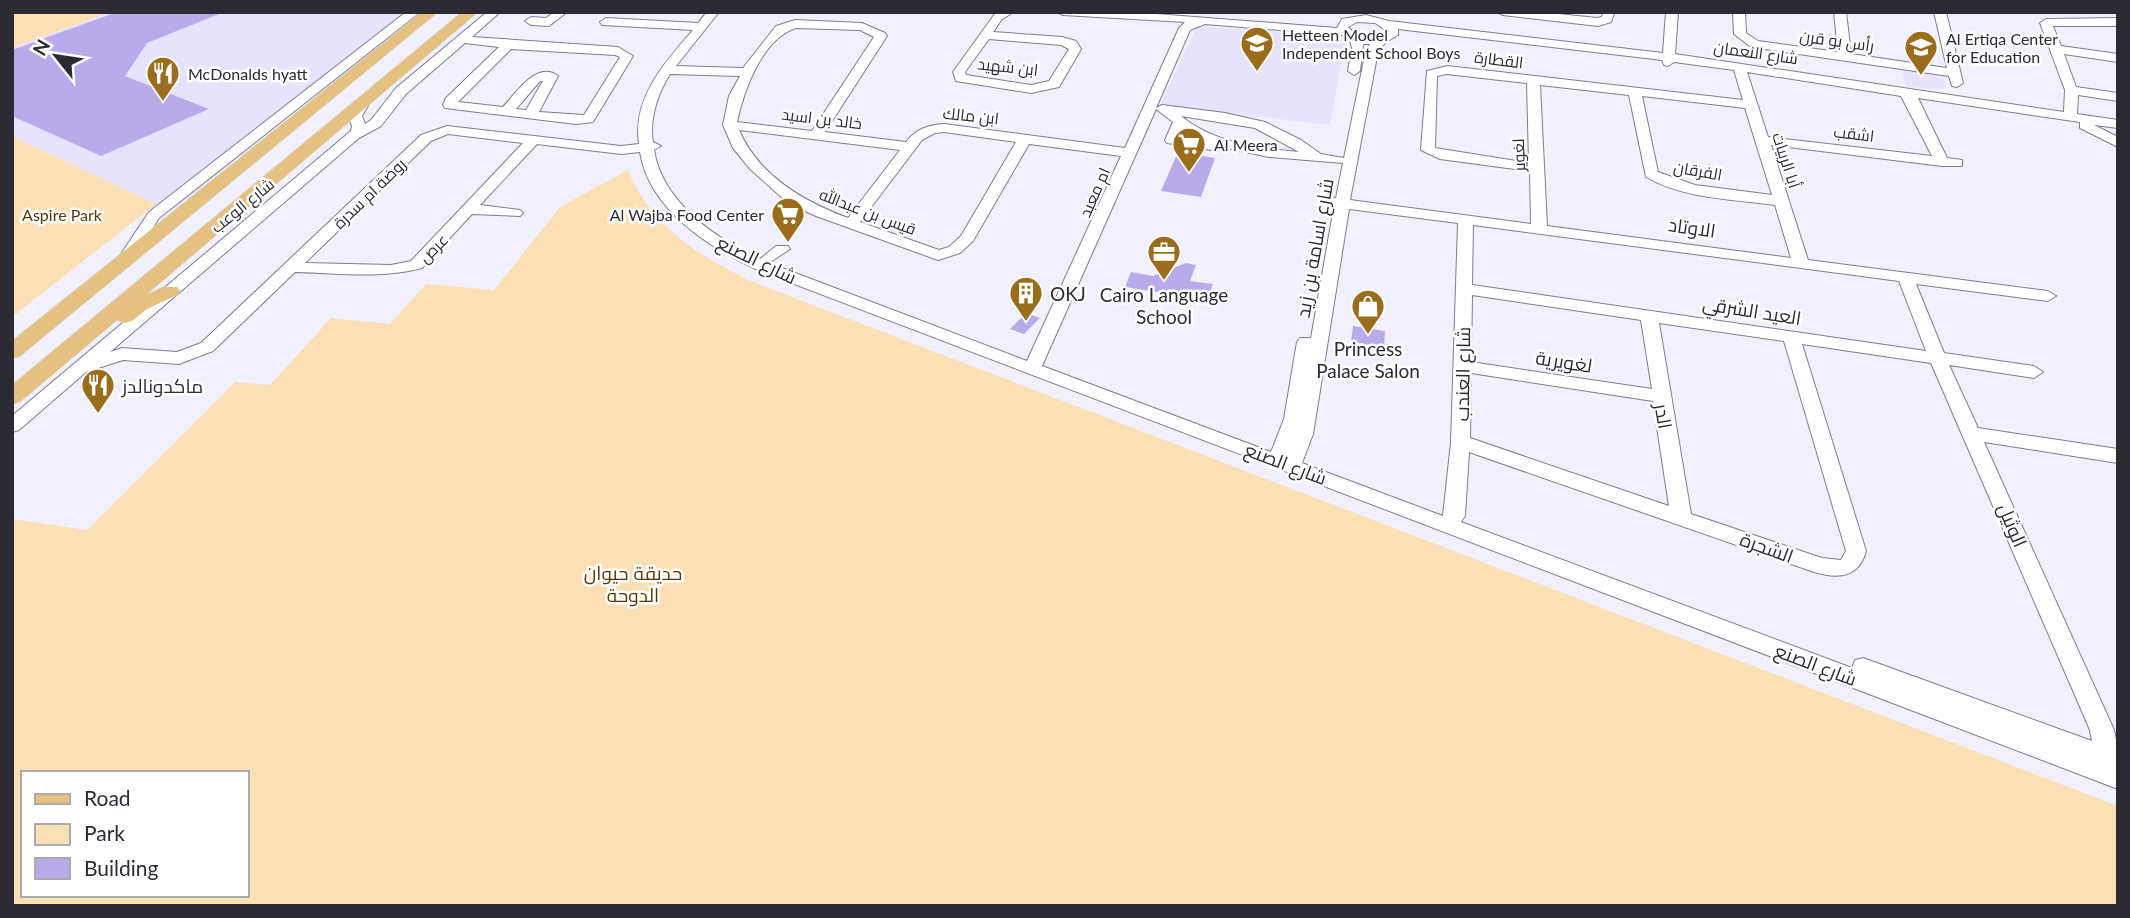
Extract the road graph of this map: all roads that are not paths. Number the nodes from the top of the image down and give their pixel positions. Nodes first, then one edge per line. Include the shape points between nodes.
1 (414, 12) edge
2 (432, 12) edge
3 (446, 12) edge
4 (454, 12) edge
5 (471, 12) edge
6 (494, 12) edge
7 (561, 12) edge
8 (725, 12) edge
9 (1063, 12) edge
10 (1503, 12) edge
11 (1609, 12) edge
12 (1672, 12) edge
13 (1739, 12) edge
14 (1840, 12) edge
15 (1940, 12) edge
16 (1178, 13) edge
17 (1521, 13) edge
18 (1000, 14) edge
19 (1166, 15) edge
20 (1206, 16) edge
21 (708, 20) edge
22 (531, 21) dead end
23 (606, 22) dead end
24 (2118, 22) edge
25 (1353, 25) edge
26 (1384, 27) edge
27 (1185, 28) junction
28 (986, 35) junction
29 (460, 40) junction
30 (502, 44) junction
31 (2056, 50) junction
32 (1845, 56) junction
33 (2118, 58) edge
34 (1669, 60) junction
35 (673, 70) junction
36 (1740, 70) junction
37 (748, 72) junction
38 (1954, 73) junction
39 (340, 78) junction
40 (1533, 81) junction
41 (1635, 92) junction
42 (1908, 95) junction
43 (2071, 96) junction
44 (2118, 97) edge
45 (1962, 103) junction
46 (362, 104) junction
47 (1750, 105) junction
48 (1158, 109) junction
49 (506, 112) junction
50 (530, 115) junction
51 (329, 118) junction
52 (2070, 119) junction
53 (2091, 120) junction
54 (730, 124) junction
55 (2118, 127) edge
56 (355, 130) junction
57 (816, 135) junction
58 (2118, 135) edge
59 (534, 139) junction
60 (1025, 139) junction
61 (1762, 140) junction
62 (2118, 142) edge
63 (650, 146) junction
64 (909, 147) junction
65 (1131, 153) junction
66 (1316, 157) junction
67 (1338, 160) junction
68 (1536, 168) junction
69 (1782, 201) junction
70 (1336, 202) junction
71 (470, 209) junction
72 (515, 213) dead end
73 (1466, 220) junction
74 (851, 224) junction
75 (1539, 228) junction
76 (183, 252) junction
77 (1801, 264) junction
78 (293, 267) junction
79 (1906, 278) junction
80 (1464, 289) junction
81 (170, 291) junction
82 (2048, 296) dead end
83 (1649, 316) junction
84 (1792, 338) junction
85 (117, 347) junction
86 (12, 352) edge
87 (1937, 357) junction
88 (1034, 364) junction
89 (1462, 366) junction
90 (44, 370) junction
91 (2034, 372) dead end
92 (1661, 396) junction
93 (12, 397) edge
94 (12, 426) edge
95 (1973, 434) junction
96 (1460, 442) junction
97 (2118, 456) edge
98 (1286, 458) junction
99 (1681, 516) junction
100 (1451, 520) junction
101 (2113, 768) edge

1 - 39 street, شارع الوعب
2 - 39 main road, شارع الوعب
3 - 51 main road via 339,102
4 - 51 main road
5 - 46 main road, شارع الوعب
6 - 29 street
7 - 22 street via 549,22
8 - 35 street, شارع الصنع
9 - 19 street
10 - 17 street
11 - 17 street via 1607,19 1598,22
12 - 34 street
13 - 32 street, رأس بو قرن via 1740,34 1755,44
14 - 32 street
15 - 38 street
16 - 19 street
16 - 20 street
18 - 28 street, ابن شهيد
19 - 20 street
19 - 27 street
20 - 25 street
20 - 27 street
21 - 23 street
21 - 35 street, شارع الصنع
24 - 31 street via 2046,23
25 - 26 street
25 - 26 street
25 - 67 street, شارع اسامة بن زيد via 1359,48
26 - 34 street, شارع النعمان via 1422,35
26 - 70 street, شارع اسامة بن زيد via 1371,50
27 - 48 street, ام معبد
28 - 28 street, ابن شهيد via 959,72 961,78 1031,89 1048,87 1075,49 1062,41
29 - 30 street
29 - 56 street via 401,91 383,116 371,126
30 - 49 street via 450,105
30 - 50 street via 626,53 588,119
31 - 33 street
31 - 43 street
32 - 38 street, رأس بو قرن
34 - 36 street, شارع النعمان
35 - 37 street
35 - 63 street, شارع الصنع via 656,88 647,110
36 - 42 street, شارع النعمان
36 - 47 street, أبا الربيات
37 - 54 street
37 - 57 street via 780,29 794,24 862,27 881,36
38 - 45 street
39 - 86 main road, شارع الوعب
40 - 41 street, القطارة
40 - 68 street, لغوير
40 - 68 street, القطارة via 1447,70 1431,74 1426,147 1440,155
41 - 47 street, القطارة
41 - 69 street, الفرقان via 1651,174 1674,185
42 - 45 street, شارع النعمان
42 - 61 street, اشقب via 1949,162
43 - 44 street
43 - 52 street
43 - 53 street
45 - 52 street, شارع النعمان
46 - 56 street via 355,116
46 - 76 main road, شارع الوعب
47 - 61 street, أبا الربيات
48 - 65 street, ام معبد
48 - 66 street via 1212,142
48 - 66 street via 1262,124
49 - 50 street
49 - 50 street via 536,78 552,76
51 - 76 main road via 198,227
52 - 53 street, شارع النعمان
52 - 55 street, شارع النعمان
52 - 62 street
53 - 55 street, شارع النعمان
54 - 57 street, خالد بن اسيد
54 - 74 street, قيس بن عبدالله via 740,148 785,194
56 - 81 street
57 - 64 street, خالد بن اسيد
58 - 62 street
59 - 63 street, روضة ام سدرة via 621,150
59 - 71 street, عرص
59 - 78 street, روضة ام سدرة via 447,130 426,138
60 - 64 street, ابن مالك via 944,128 924,133
60 - 65 street, ابن مالك
60 - 74 street, قيس بن عبدالله via 968,238 949,253 923,250
61 - 69 street, أبا الربيات
63 - 88 street, شارع الصنع via 687,205 717,231
63 - 88 street, شارع الصنع via 654,179 685,218 722,245 774,271
64 - 74 street, ابن مالك
65 - 88 street, ام معبد
66 - 67 street
67 - 70 street, شارع اسامة بن زيد
68 - 75 street, لغوير
69 - 77 street, أبا الربيات
70 - 73 street, الاوتاد
70 - 98 street, شارع اسامة بن زيد
71 - 72 street
71 - 78 street, عرص via 416,265 391,270
73 - 75 street, الاوتاد
73 - 80 street, شارع العندب
75 - 77 street, الاوتاد
76 - 90 main road, شارع الوعب
77 - 79 street, الاوتاد
78 - 85 street, روضة ام سدرة via 198,352 178,358
79 - 82 street, الاوتاد
79 - 87 street, الوثيل
80 - 83 street, العيد الشرقي
80 - 89 street, شارع العندب
81 - 85 street
81 - 90 main road via 140,305 77,354
83 - 84 street, العيد الشرقي
83 - 92 street, الدر
84 - 87 street, العيد الشرقي
84 - 99 street, الشجرة via 1856,551 1853,561 1846,568 1821,566
85 - 94 street, روضة ام سدرة via 78,369
87 - 91 street, العيد الشرقي
87 - 95 street, الوثيل
88 - 98 street, شارع الصنع
89 - 92 street, لغويرية
89 - 96 street, شارع العندب
90 - 93 main road, شارع الوعب
92 - 99 street, الدر
95 - 97 street
95 - 101 street, الوثيل via 2102,730
96 - 99 street, الشجرة
96 - 100 street, شارع العندب
98 - 100 street, شارع الصنع
100 - 101 street, شارع الصنع

